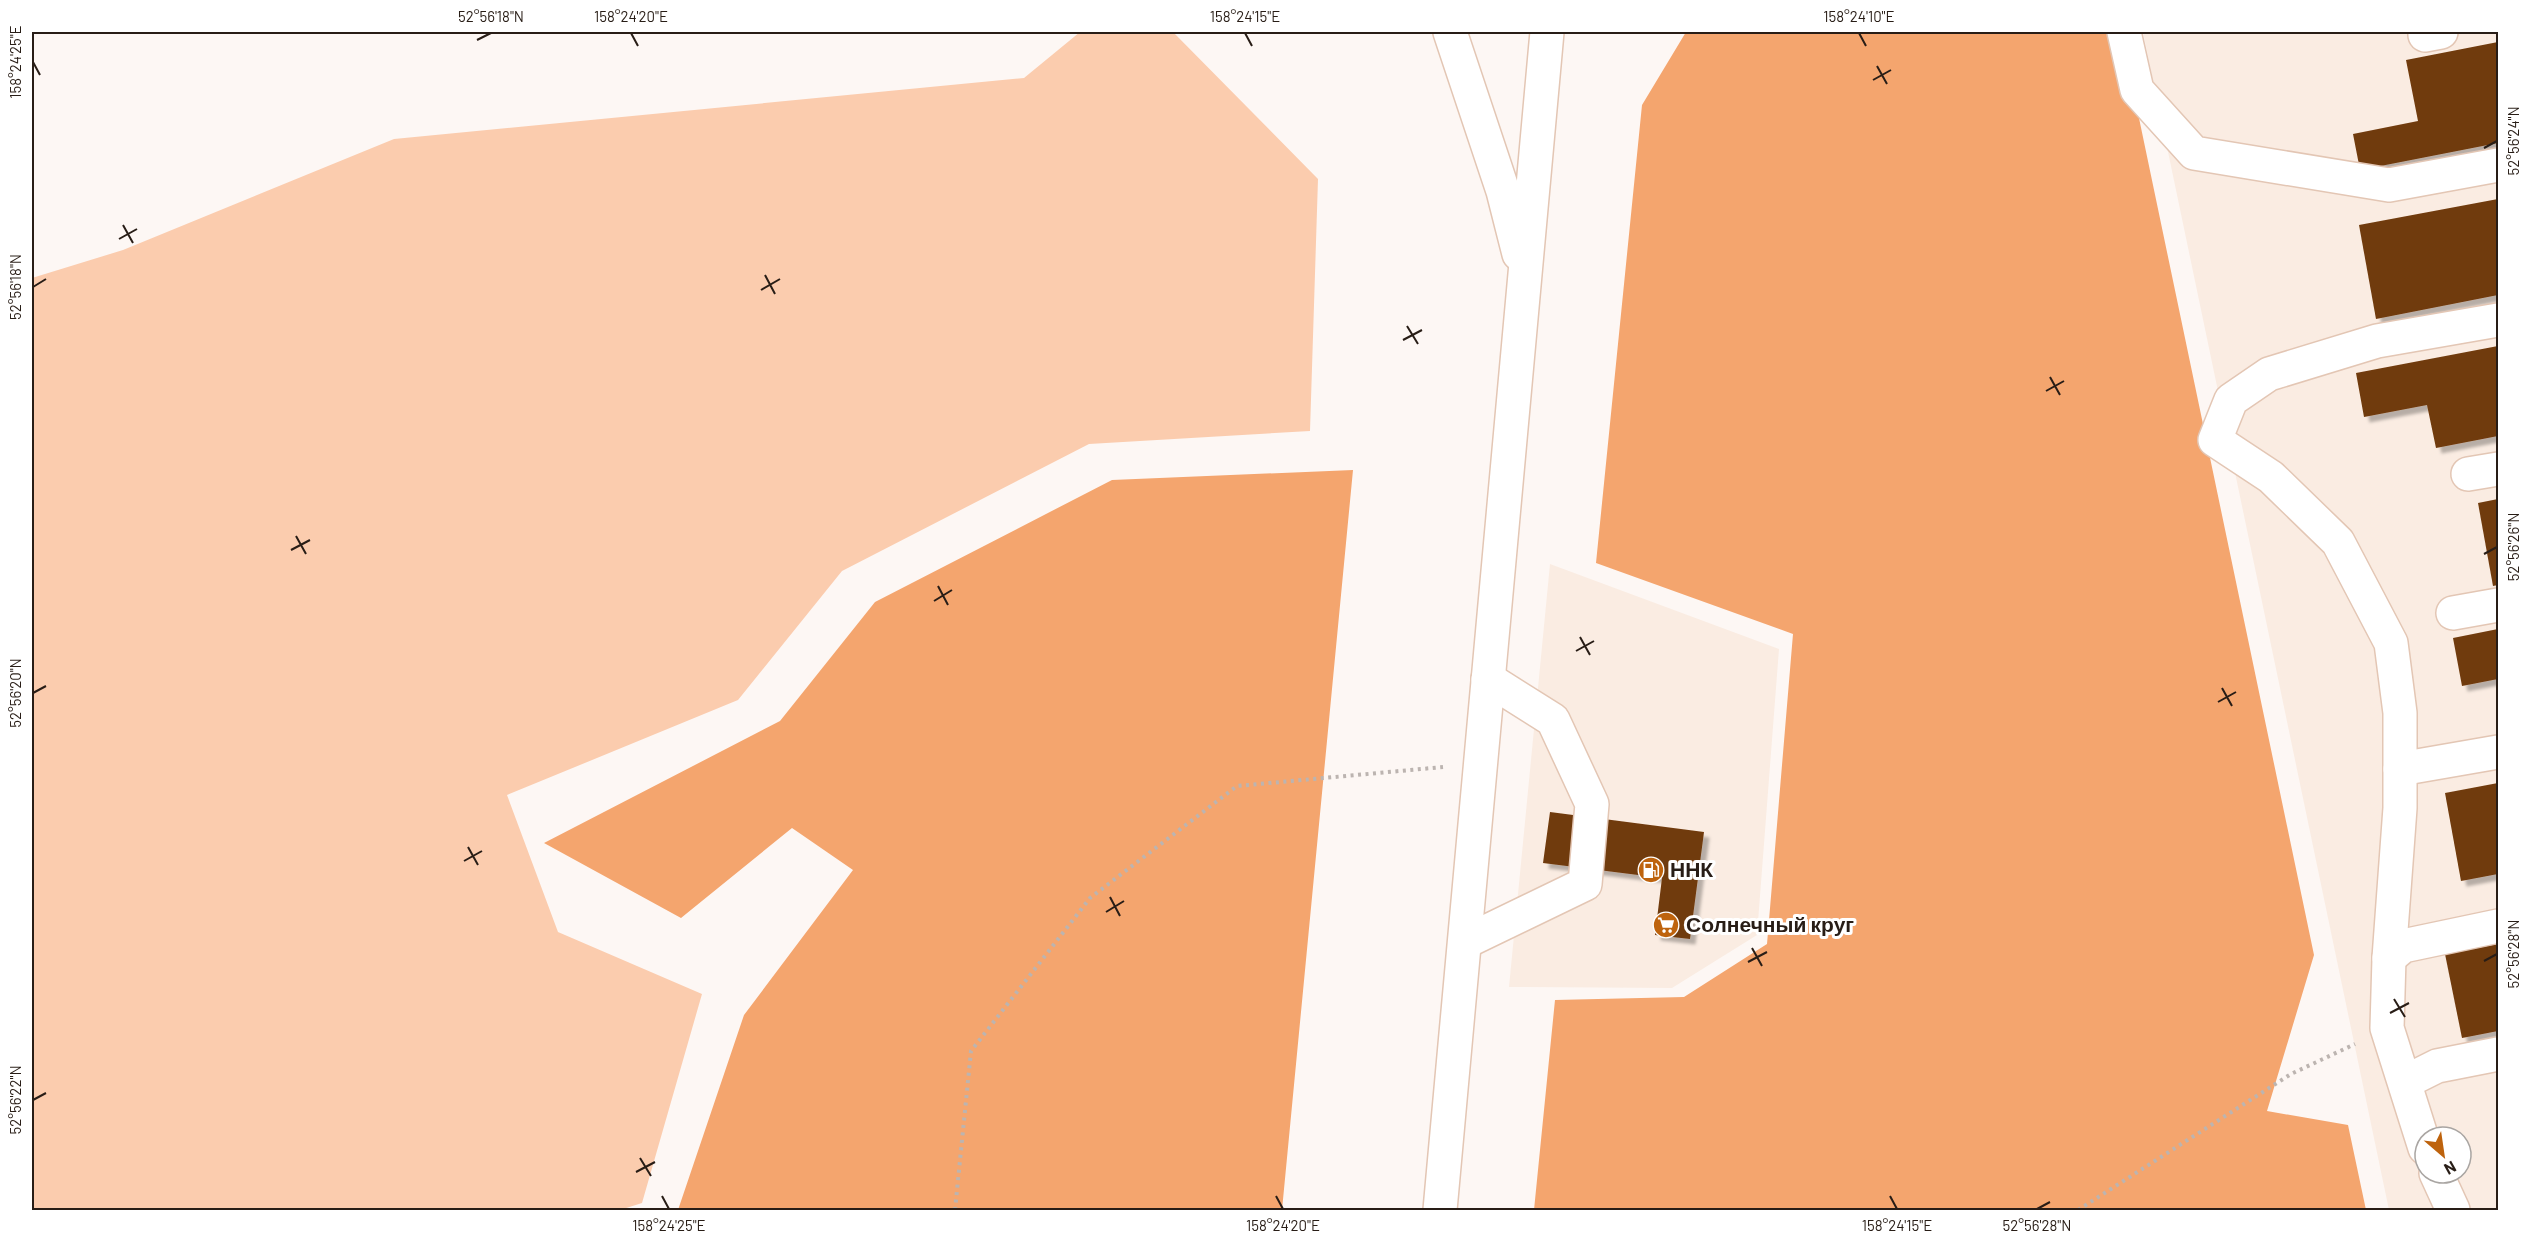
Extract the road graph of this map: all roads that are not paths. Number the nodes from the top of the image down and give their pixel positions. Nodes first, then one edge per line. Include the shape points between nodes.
1 (1450, 32) edge
2 (1547, 32) edge
3 (2124, 32) edge
4 (2499, 165) edge
5 (1524, 276) junction
6 (2499, 320) edge
7 (2499, 605) edge
8 (2453, 613) dead end
9 (1488, 679) junction
10 (2499, 752) edge
11 (2400, 769) junction
12 (2499, 926) edge
13 (1464, 942) junction
14 (2389, 958) junction
15 (2499, 1054) edge
16 (2405, 1082) junction
17 (2418, 1125) edge
18 (2442, 1185) edge
19 (1440, 1210) edge
20 (2453, 1210) edge

1 - 5 main road via 1503,191
2 - 5 main road
3 - 4 main road via 2137,90 2194,153 2389,185
5 - 9 main road
6 - 11 main road via 2377,341 2269,374 2231,400 2215,440 2271,477 2338,542 2391,643 2400,713
7 - 8 main road
9 - 13 main road
9 - 13 main road via 1553,720 1592,804 1585,884
10 - 11 main road
11 - 14 main road
12 - 14 main road via 2403,946
13 - 19 main road
14 - 16 main road via 2387,1028
15 - 16 main road via 2437,1066
16 - 17 main road
18 - 20 main road

